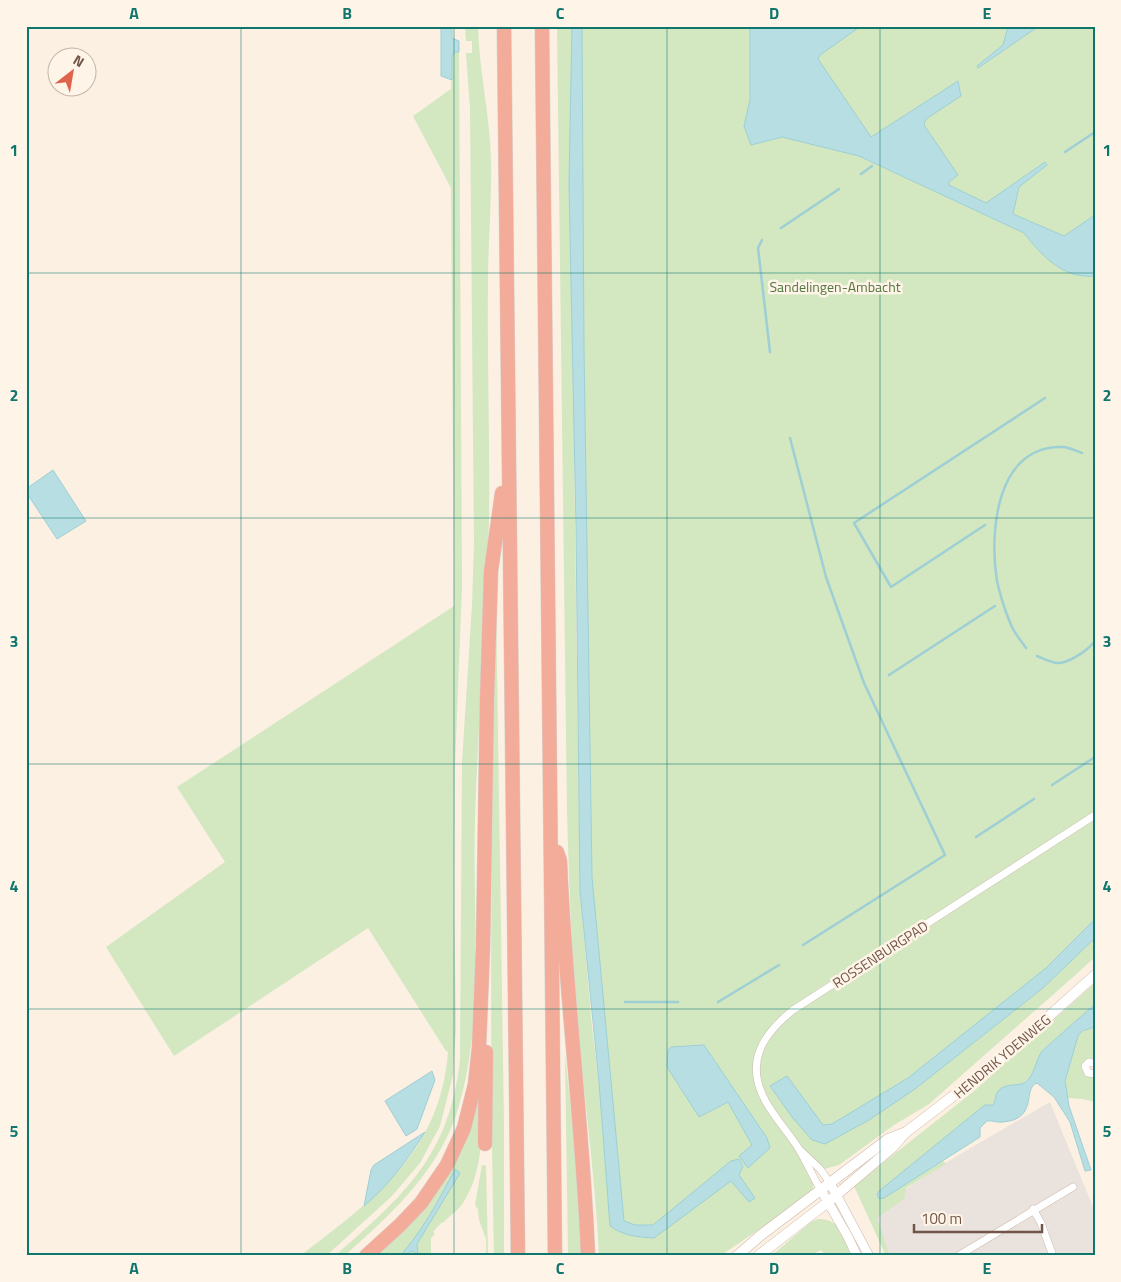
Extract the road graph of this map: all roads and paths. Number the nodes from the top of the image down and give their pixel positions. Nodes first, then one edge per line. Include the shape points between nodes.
1 (504, 26) edge
2 (542, 26) edge
3 (508, 448) junction
4 (1095, 816) edge
5 (550, 828) junction
6 (483, 948) junction
7 (1095, 975) edge
8 (1095, 1064) edge
9 (1095, 1074) edge
10 (905, 1133) junction
11 (792, 1139) junction
12 (485, 1144) dead end
13 (784, 1144) dead end
14 (798, 1149) junction
15 (830, 1183) junction
16 (1073, 1187) dead end
17 (821, 1190) junction
18 (832, 1198) junction
19 (1034, 1210) junction
20 (366, 1256) edge
21 (518, 1256) edge
22 (555, 1256) edge
23 (588, 1256) edge
24 (737, 1256) edge
25 (758, 1256) edge
26 (857, 1256) edge
27 (869, 1256) edge
28 (958, 1256) edge
29 (1053, 1256) edge

1 - 3 highway
2 - 5 highway
3 - 6 highway via 491,571
3 - 21 highway
4 - 11 street, ROSSENBURGPAD via 776,1023 758,1053 758,1077 766,1102
5 - 22 highway
5 - 23 highway via 560,861
6 - 12 highway
6 - 20 highway via 477,1072 464,1128 447,1165 421,1203
7 - 10 main road, HENDRIK YDENWEG via 1000,1060
8 - 9 street via 1088,1062 1085,1066 1088,1073
10 - 15 main road, HENDRIK YDENWEG via 888,1139
10 - 18 main road, HENDRIK YDENWEG
11 - 13 street
11 - 14 street, ROSSENBURGPAD
14 - 15 street, ROSSENBURGPAD via 820,1168
14 - 17 street, ROSSENBURGPAD
15 - 17 main road, HENDRIK YDENWEG
15 - 18 street
16 - 19 street
17 - 18 street
17 - 24 main road, HENDRIK YDENWEG
18 - 25 main road, HENDRIK YDENWEG
18 - 26 street
18 - 27 street via 852,1221
19 - 28 street
19 - 29 street

